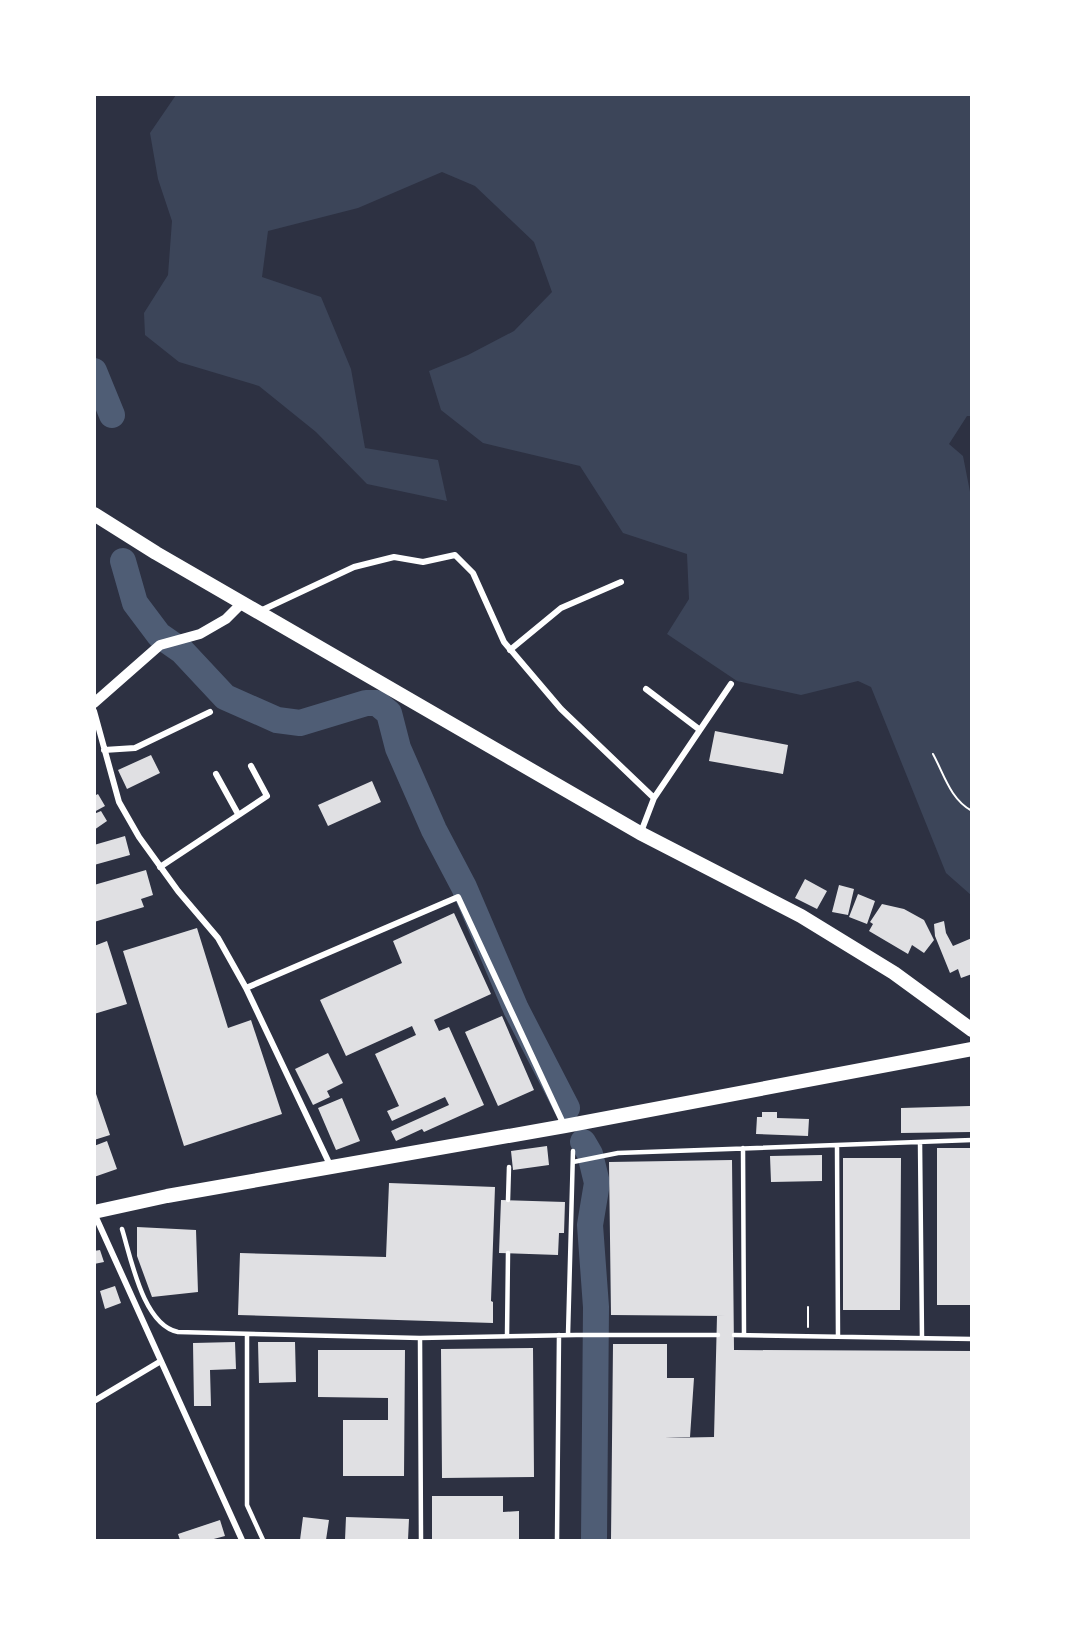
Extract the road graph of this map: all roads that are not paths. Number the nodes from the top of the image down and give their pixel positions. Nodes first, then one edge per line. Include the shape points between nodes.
1 (94, 514) edge
2 (621, 582) dead end
3 (243, 602) junction
4 (258, 612) junction
5 (510, 650) junction
6 (731, 684) dead end
7 (646, 689) dead end
8 (94, 703) edge
9 (94, 711) edge
10 (210, 712) dead end
11 (700, 730) junction
12 (104, 750) junction
13 (251, 766) dead end
14 (216, 774) dead end
15 (654, 798) junction
16 (238, 814) junction
17 (640, 833) junction
18 (160, 867) junction
19 (246, 988) junction
20 (972, 1030) edge
21 (972, 1049) edge
22 (565, 1126) junction
23 (972, 1140) edge
24 (920, 1142) junction
25 (837, 1145) junction
26 (743, 1148) junction
27 (573, 1151) dead end
28 (573, 1162) junction
29 (508, 1167) dead end
30 (331, 1168) junction
31 (508, 1200) dead end
32 (94, 1213) edge
33 (122, 1228) dead end
34 (508, 1253) dead end
35 (247, 1334) junction
36 (559, 1335) junction
37 (568, 1335) junction
38 (718, 1335) dead end
39 (734, 1335) dead end
40 (744, 1335) junction
41 (507, 1336) junction
42 (838, 1337) junction
43 (420, 1338) junction
44 (922, 1338) junction
45 (972, 1339) edge
46 (161, 1361) junction
47 (94, 1401) edge
48 (242, 1540) edge
49 (263, 1540) edge
50 (422, 1540) edge
51 (557, 1540) edge

1 - 3 main road
2 - 5 street via 561,608
3 - 4 main road
3 - 8 street via 226,620 200,634 160,645
4 - 5 street via 354,567 394,556 423,562 455,555 473,573
4 - 17 main road
5 - 15 street via 561,709
6 - 11 street
7 - 11 street
9 - 12 street
10 - 12 street via 135,748
11 - 15 street
12 - 18 street via 119,802
13 - 16 street via 267,796
14 - 16 street
15 - 17 street
16 - 18 street
17 - 20 main road via 801,916 894,974
18 - 19 street via 218,938
19 - 22 street via 458,897
19 - 30 street
21 - 22 main road
22 - 30 main road
23 - 24 lane
24 - 25 lane
24 - 44 lane
25 - 26 lane
25 - 42 lane
26 - 28 lane via 618,1153
26 - 40 lane
27 - 28 lane
28 - 37 lane
29 - 31 lane
30 - 32 main road via 167,1196
32 - 46 street
33 - 35 lane via 138,1281 154,1317 167,1330
34 - 41 lane
35 - 43 lane
35 - 49 lane via 247,1505
36 - 37 lane
36 - 41 lane
36 - 51 lane
37 - 38 lane
39 - 40 lane
40 - 42 lane
41 - 43 lane
42 - 44 lane
43 - 50 lane
44 - 45 lane
46 - 47 street
46 - 48 street

